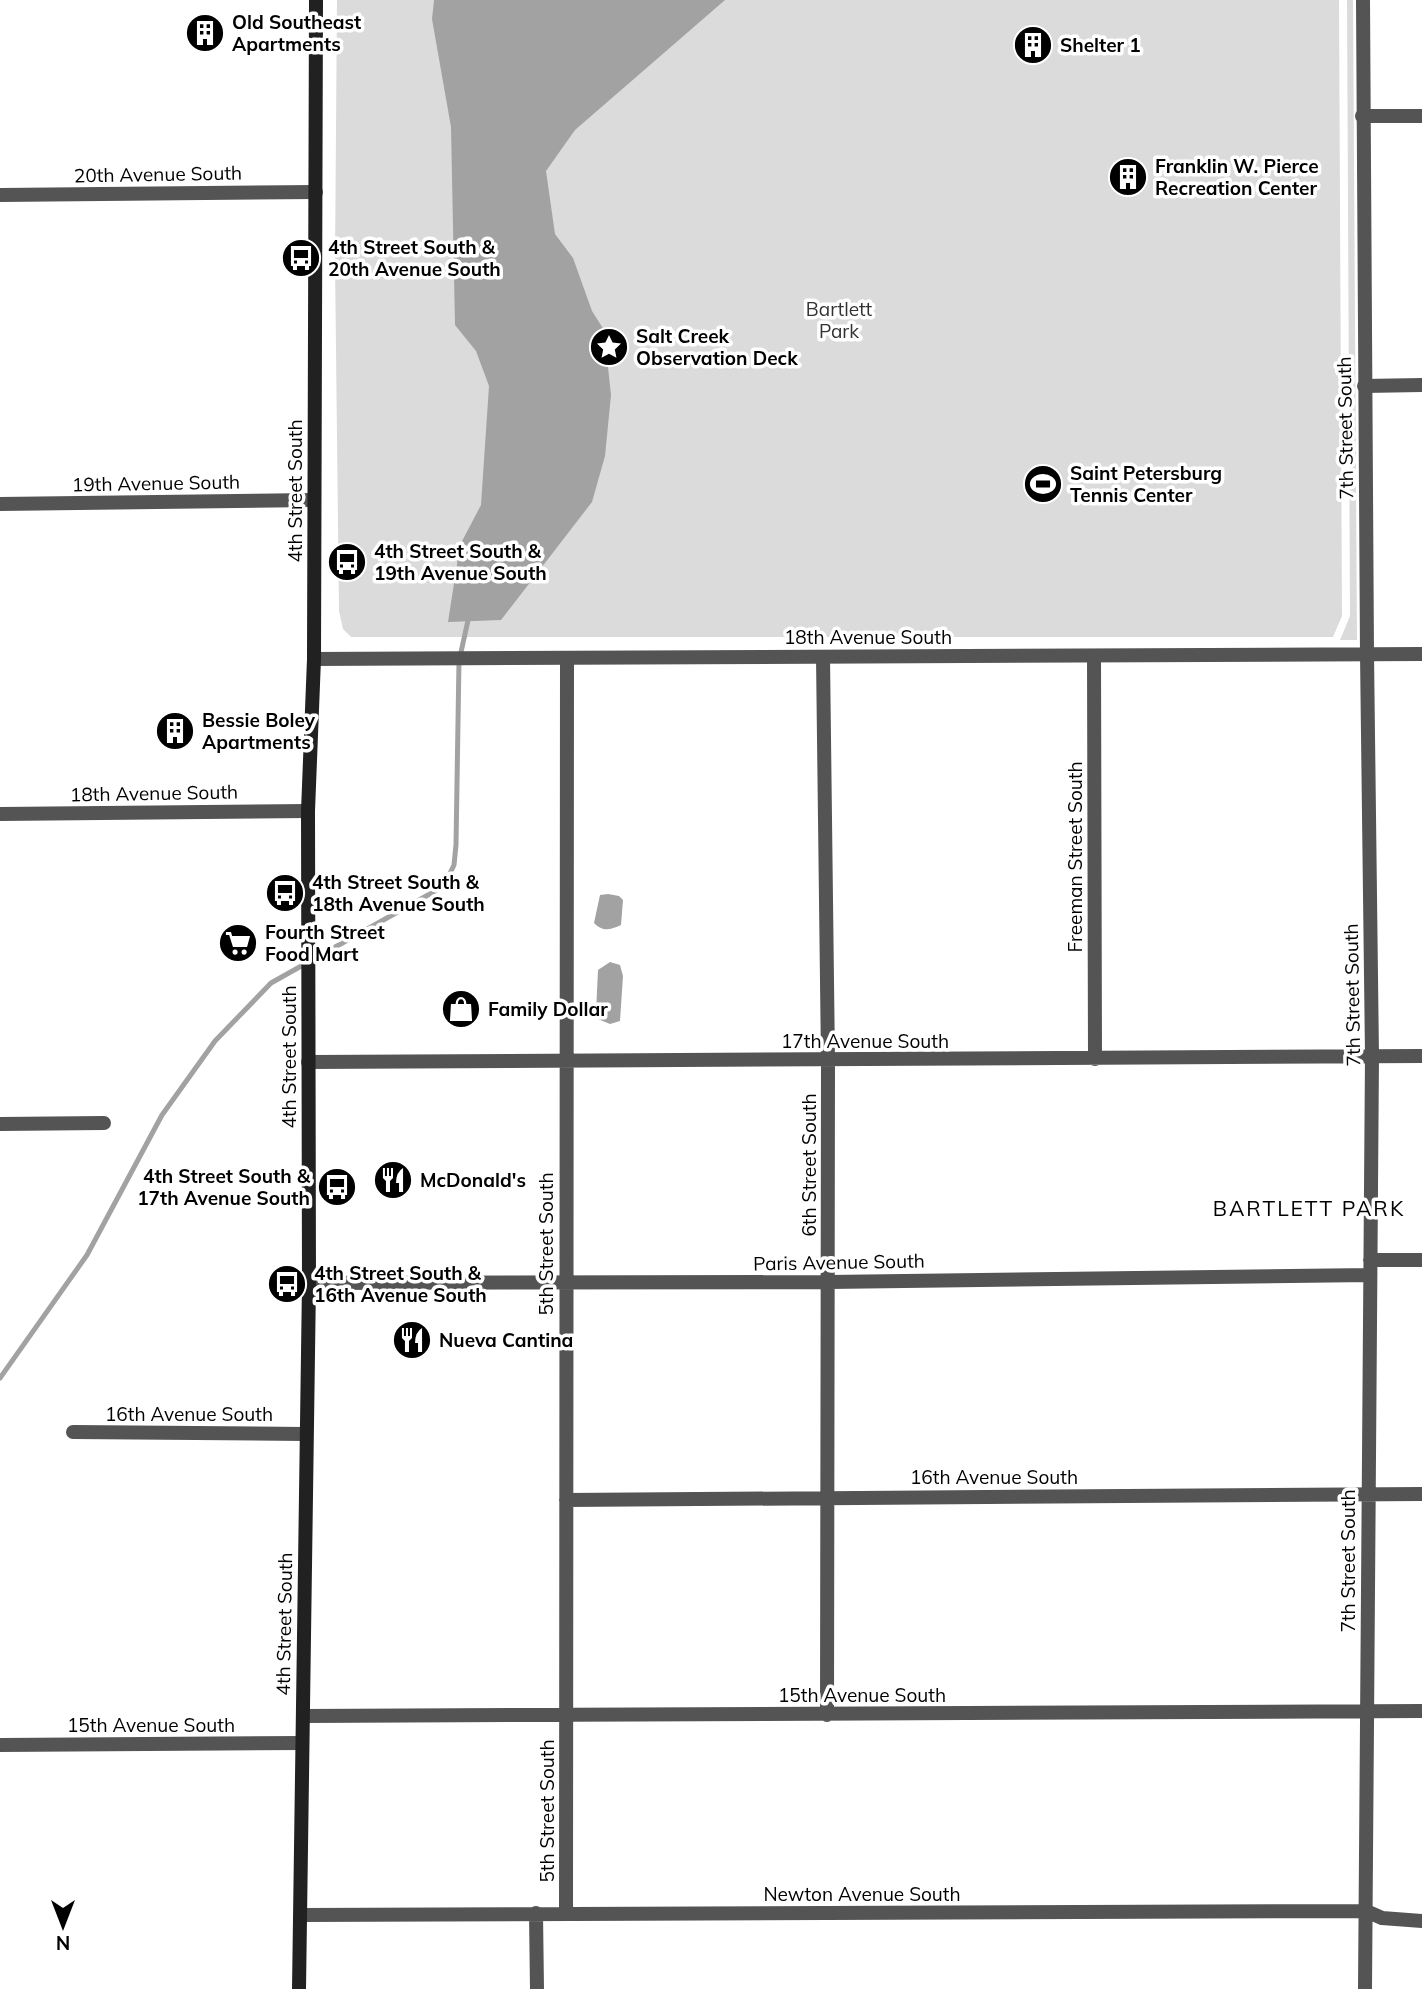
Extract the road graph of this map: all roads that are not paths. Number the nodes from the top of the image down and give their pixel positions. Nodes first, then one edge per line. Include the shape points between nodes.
1 (316, 0) edge
2 (1363, 0) edge
3 (1362, 116) junction
4 (1422, 116) edge
5 (316, 192) junction
6 (0, 195) edge
7 (1422, 385) edge
8 (1364, 386) junction
9 (313, 500) junction
10 (0, 504) edge
11 (1367, 654) junction
12 (1422, 654) edge
13 (1094, 656) junction
14 (823, 657) junction
15 (567, 658) junction
16 (314, 659) junction
17 (308, 811) junction
18 (0, 814) edge
19 (1372, 1056) junction
20 (1422, 1056) edge
21 (1095, 1059) junction
22 (566, 1061) junction
23 (828, 1061) junction
24 (308, 1062) junction
25 (104, 1123) dead end
26 (0, 1124) edge
27 (1422, 1260) edge
28 (1370, 1268) junction
29 (829, 1282) junction
30 (309, 1283) junction
31 (565, 1283) junction
32 (73, 1432) dead end
33 (305, 1434) junction
34 (1367, 1494) junction
35 (1422, 1494) edge
36 (825, 1497) junction
37 (566, 1500) junction
38 (1366, 1711) junction
39 (1422, 1711) edge
40 (827, 1715) junction
41 (303, 1716) junction
42 (565, 1716) junction
43 (302, 1743) junction
44 (0, 1745) edge
45 (1366, 1911) junction
46 (537, 1913) junction
47 (566, 1913) junction
48 (301, 1915) junction
49 (1422, 1921) edge
50 (299, 1989) edge
51 (537, 1989) edge
52 (1365, 1989) edge

1 - 5 main road, 4th Street South
2 - 3 street, 7th Street South
3 - 4 street
3 - 8 street, 7th Street South
5 - 6 street, 20th Avenue South
5 - 9 main road, 4th Street South
7 - 8 street
8 - 11 street, 7th Street South
9 - 10 street, 19th Avenue South
9 - 16 main road, 4th Street South
11 - 12 street, 18th Avenue South
11 - 13 street, 18th Avenue South
11 - 19 street, 7th Street South
13 - 14 street, 18th Avenue South
13 - 21 street, Freeman Street South
14 - 15 street, 18th Avenue South
14 - 23 street, 6th Street South
15 - 16 street, 18th Avenue South
15 - 22 street, 5th Street South
16 - 17 main road, 4th Street South
17 - 18 street, 18th Avenue South
17 - 24 main road, 4th Street South
19 - 20 street, 17th Avenue South
19 - 21 street, 17th Avenue South
19 - 28 street, 7th Street South
21 - 23 street, 17th Avenue South
22 - 23 street, 17th Avenue South
22 - 24 street, 17th Avenue South
22 - 31 street, 5th Street South
23 - 29 street, 6th Street South
24 - 30 main road, 4th Street South
25 - 26 street
27 - 28 street, Paris Avenue South
28 - 29 street, Paris Avenue South
28 - 34 street, 7th Street South
29 - 31 street, Paris Avenue South
29 - 36 street, 6th Street South
30 - 31 street, Paris Avenue South
30 - 33 main road, 4th Street South
31 - 37 street, 5th Street South
32 - 33 street, 16th Avenue South
33 - 41 main road, 4th Street South
34 - 35 street, 16th Avenue South
34 - 36 street, 16th Avenue South
34 - 38 street, 7th Street South
36 - 37 street, 16th Avenue South
36 - 40 street, 6th Street South
37 - 42 street, 5th Street South
38 - 39 street, 15th Avenue South
38 - 40 street, 15th Avenue South
38 - 45 street, 7th Street South
40 - 42 street, 15th Avenue South
41 - 42 street, 15th Avenue South
41 - 43 main road, 4th Street South
42 - 47 street, 5th Street South
43 - 44 street, 15th Avenue South
43 - 48 main road, 4th Street South
45 - 47 street, Newton Avenue South
45 - 49 street, Newton Avenue South via 1382,1918
45 - 52 street, 7th Street South
46 - 47 street, Newton Avenue South
46 - 48 street, Newton Avenue South
46 - 51 street
48 - 50 main road, 4th Street South

